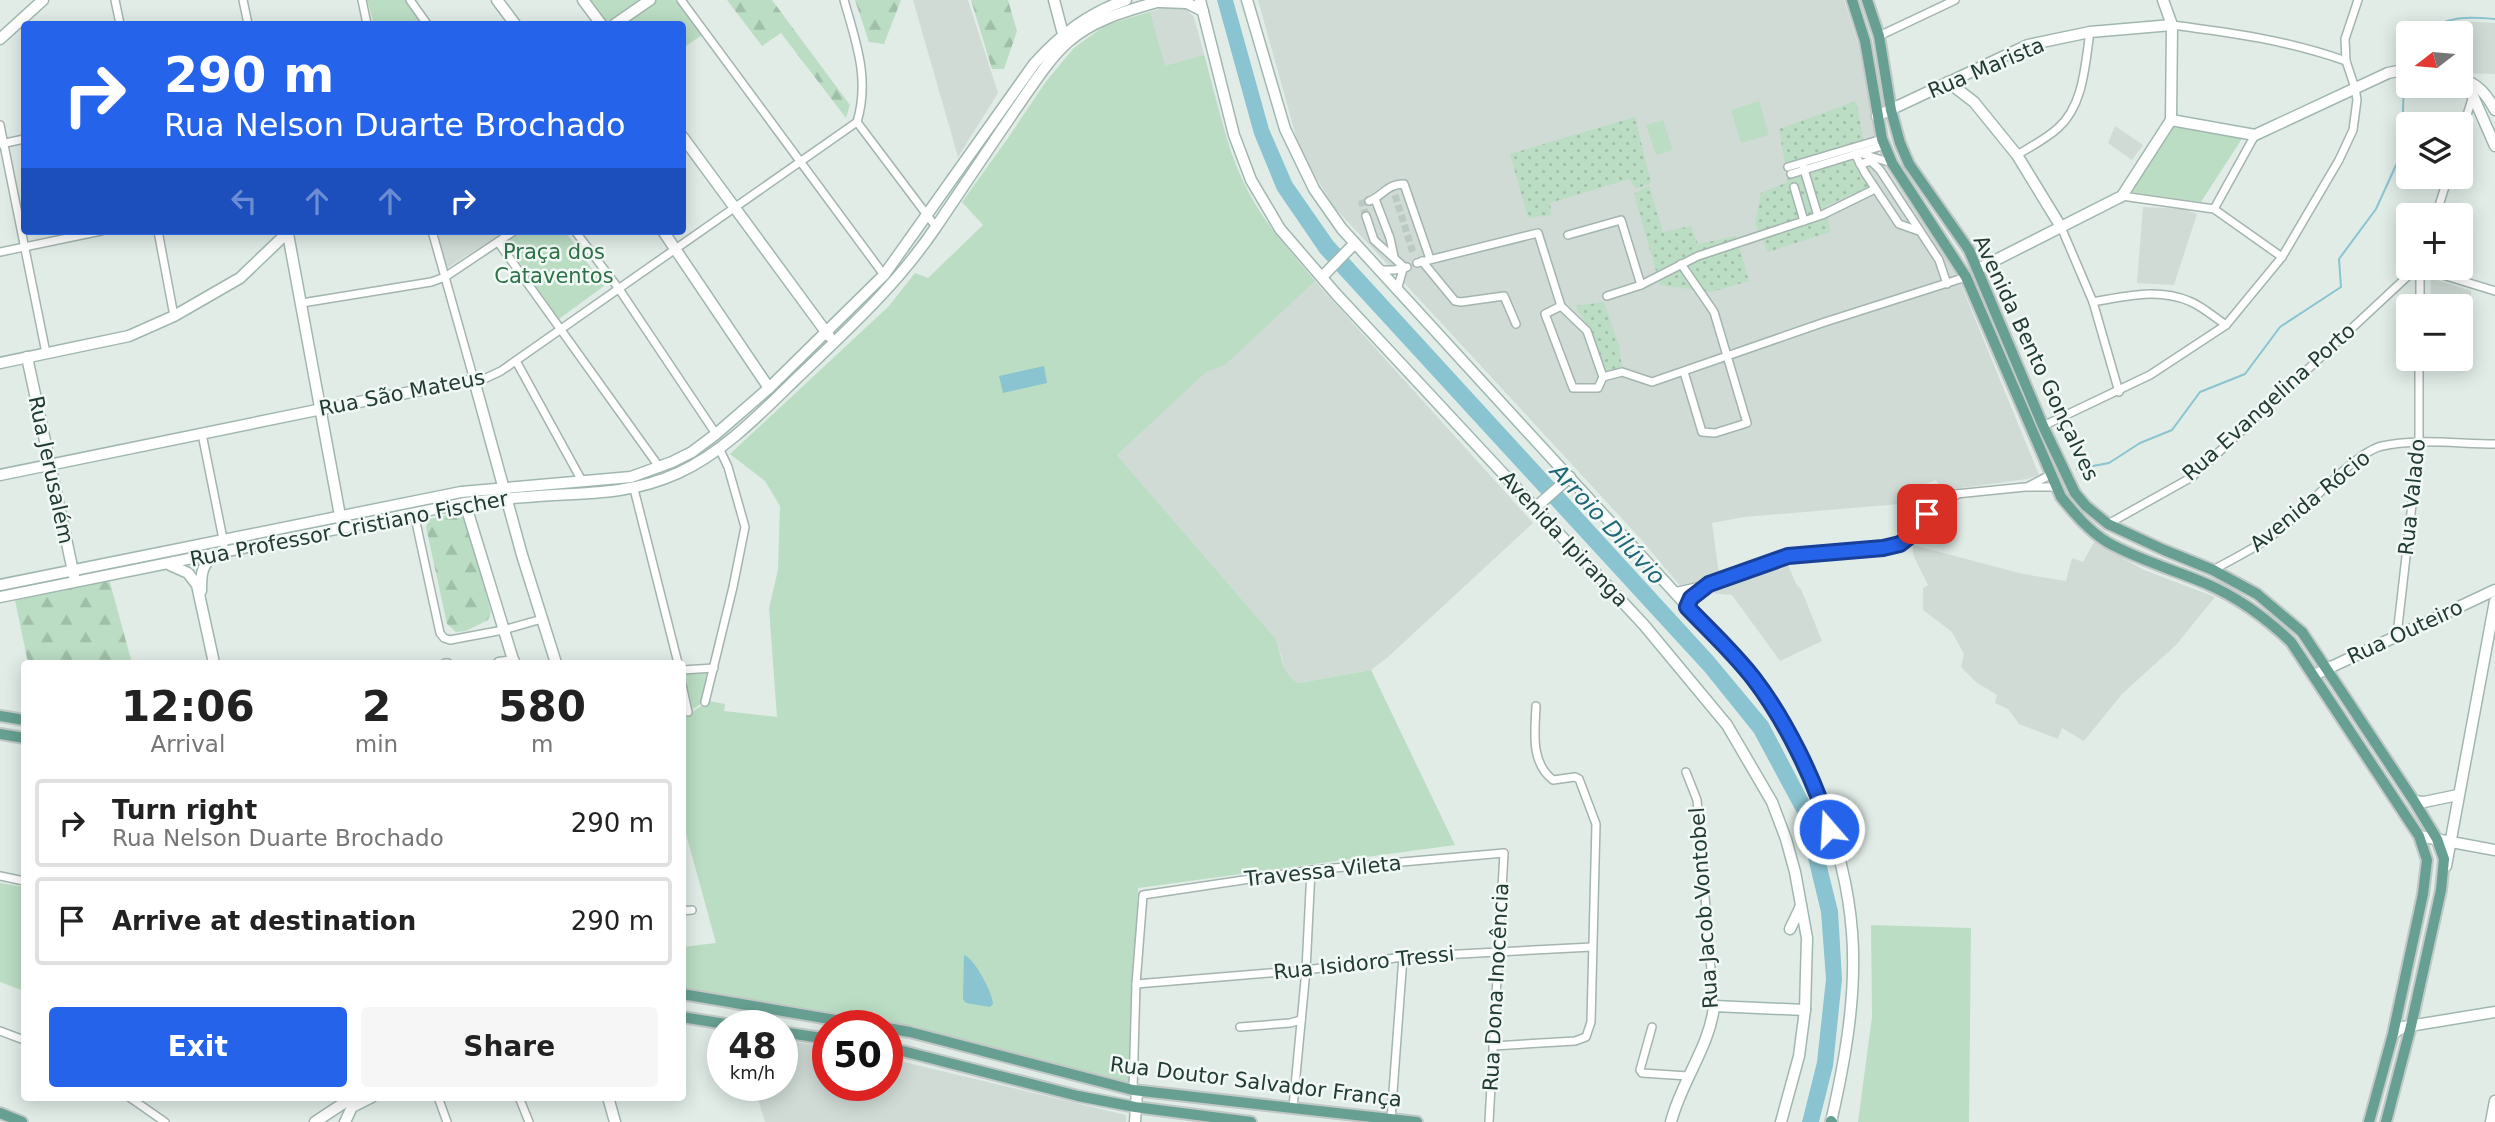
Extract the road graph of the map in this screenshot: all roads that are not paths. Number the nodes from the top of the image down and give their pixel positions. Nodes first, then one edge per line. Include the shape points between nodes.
1 (43, 0) edge
2 (115, 0) edge
3 (243, 0) edge
4 (362, 0) edge
5 (410, 0) edge
6 (497, 0) edge
7 (583, 0) edge
8 (650, 0) edge
9 (681, 0) edge
10 (844, 0) edge
11 (1054, 0) edge
12 (1126, 0) edge
13 (1200, 0) edge
14 (1247, 0) edge
15 (1853, 0) edge
16 (1867, 0) edge
17 (1955, 0) edge
18 (2163, 0) edge
19 (2358, 0) edge
20 (1161, 1) edge
21 (1203, 11) junction
22 (119, 21) edge
23 (247, 21) edge
24 (367, 21) edge
25 (425, 21) edge
26 (512, 21) edge
27 (599, 21) edge
28 (619, 21) edge
29 (2172, 25) junction
30 (2090, 32) junction
31 (1879, 36) junction
32 (1065, 38) junction
33 (0, 39) edge
34 (2346, 61) junction
35 (2396, 71) edge
36 (1948, 82) junction
37 (2473, 82) edge
38 (2355, 88) junction
39 (2473, 96) edge
40 (2494, 108) edge
41 (1891, 110) junction
42 (2480, 110) junction
43 (1877, 116) junction
44 (2171, 120) junction
45 (857, 122) junction
46 (0, 125) edge
47 (2255, 135) junction
48 (21, 140) edge
49 (686, 141) edge
50 (1884, 142) junction
51 (2, 144) edge
52 (2495, 146) edge
53 (1860, 151) junction
54 (2017, 155) junction
55 (800, 162) junction
56 (1892, 163) junction
57 (1860, 164) junction
58 (1803, 166) junction
59 (1790, 170) dead end
60 (955, 176) junction
61 (965, 183) junction
62 (1392, 186) junction
63 (1794, 187) dead end
64 (1875, 189) junction
65 (1395, 195) tunnel mouth
66 (2122, 196) junction
67 (735, 208) junction
68 (2214, 209) junction
69 (926, 216) junction
70 (1818, 216) junction
71 (1382, 218) junction
72 (1804, 220) junction
73 (936, 227) junction
74 (2061, 228) junction
75 (21, 229) edge
76 (1919, 231) junction
77 (22, 235) edge
78 (82, 235) edge
79 (159, 235) edge
80 (286, 235) edge
81 (290, 235) edge
82 (433, 235) edge
83 (508, 235) edge
84 (578, 235) edge
85 (666, 235) edge
86 (1568, 235) dead end
87 (498, 242) junction
88 (1352, 246) junction
89 (25, 247) junction
90 (676, 249) junction
91 (0, 252) edge
92 (1413, 253) tunnel mouth
93 (1394, 257) junction
94 (2282, 257) junction
95 (1421, 262) junction
96 (1681, 264) junction
97 (1405, 267) junction
98 (1978, 269) junction
99 (1378, 270) junction
100 (1325, 273) junction
101 (884, 275) junction
102 (445, 277) junction
103 (1966, 277) junction
104 (2402, 280) edge
105 (2459, 280) edge
106 (1947, 284) junction
107 (1641, 285) junction
108 (619, 289) junction
109 (1397, 290) junction
110 (2495, 291) edge
111 (1607, 296) dead end
112 (2093, 302) junction
113 (302, 303) junction
114 (1561, 306) junction
115 (174, 316) junction
116 (1516, 324) dead end
117 (2226, 325) junction
118 (562, 329) junction
119 (826, 332) junction
120 (834, 343) junction
121 (46, 353) junction
122 (1727, 356) junction
123 (27, 357) junction
124 (516, 361) junction
125 (0, 362) edge
126 (2419, 371) edge
127 (1684, 372) junction
128 (1604, 377) junction
129 (474, 380) junction
130 (769, 388) junction
131 (2119, 392) junction
132 (322, 409) junction
133 (2043, 426) junction
134 (202, 434) junction
135 (716, 434) junction
136 (2419, 443) junction
137 (2495, 444) edge
138 (719, 448) junction
139 (50, 464) junction
140 (660, 468) junction
141 (0, 475) edge
142 (2050, 475) junction
143 (1567, 480) junction
144 (582, 481) junction
145 (565, 482) junction
146 (502, 486) junction
147 (2025, 487) junction
148 (2055, 487) junction
149 (634, 489) junction
150 (567, 494) junction
151 (506, 498) junction
152 (465, 503) junction
153 (1539, 505) junction
154 (414, 513) junction
155 (340, 517) junction
156 (2108, 524) junction
157 (343, 529) junction
158 (223, 539) junction
159 (166, 551) junction
160 (221, 552) junction
161 (189, 559) junction
162 (162, 565) junction
163 (2213, 570) junction
164 (72, 571) junction
165 (75, 582) junction
166 (1709, 584) junction
167 (0, 585) edge
168 (2495, 590) edge
169 (1674, 592) junction
170 (201, 595) junction
171 (0, 597) edge
172 (2495, 601) edge
173 (1687, 607) junction
174 (542, 619) junction
175 (503, 630) junction
176 (2397, 635) junction
177 (213, 660) edge
178 (513, 660) edge
179 (555, 660) edge
180 (677, 660) edge
181 (714, 668) junction
182 (2327, 668) junction
183 (686, 670) edge
184 (2314, 675) junction
185 (705, 702) dead end
186 (686, 703) edge
187 (1536, 706) dead end
188 (688, 712) dead end
189 (0, 716) edge
190 (21, 720) edge
191 (0, 734) edge
192 (21, 738) edge
193 (1686, 772) dead end
194 (2458, 795) junction
195 (2414, 801) junction
196 (2419, 836) junction
197 (2437, 839) junction
198 (2452, 842) junction
199 (2495, 850) edge
200 (1504, 853) joint
201 (1311, 870) junction
202 (0, 876) edge
203 (21, 880) edge
204 (2441, 890) junction
205 (1801, 905) junction
206 (692, 910) dead end
207 (686, 911) edge
208 (1790, 929) dead end
209 (1592, 947) junction
210 (1497, 952) junction
211 (1404, 957) junction
212 (1306, 970) junction
213 (1136, 984) junction
214 (686, 995) edge
215 (1714, 1006) junction
216 (1805, 1010) junction
217 (2495, 1012) edge
218 (812, 1016) edge
219 (686, 1018) edge
220 (1301, 1020) junction
221 (707, 1021) edge
222 (2411, 1026) junction
223 (1240, 1027) dead end
224 (1652, 1027) dead end
225 (0, 1031) edge
226 (903, 1031) edge
227 (2393, 1034) junction
228 (21, 1039) edge
229 (1493, 1046) junction
230 (903, 1051) edge
231 (1688, 1076) junction
232 (1135, 1090) junction
233 (135, 1101) edge
234 (351, 1101) edge
235 (353, 1101) edge
236 (439, 1101) edge
237 (521, 1101) edge
238 (609, 1101) edge
239 (2495, 1101) edge
240 (1135, 1107) junction
241 (1293, 1107) junction
242 (0, 1113) edge
243 (1391, 1119) junction
244 (1213, 1120) edge
245 (2368, 1120) edge
246 (318, 1121) edge
247 (22, 1122) edge
248 (165, 1122) edge
249 (345, 1122) edge
250 (447, 1122) edge
251 (529, 1122) edge
252 (615, 1122) edge
253 (1135, 1122) edge
254 (1251, 1122) edge
255 (1417, 1122) edge
256 (1489, 1122) edge
257 (1671, 1122) edge
258 (1781, 1122) edge
259 (1831, 1122) edge
260 (2386, 1122) edge
261 (2491, 1122) edge

1 - 33 main road
2 - 22 street
3 - 23 street
4 - 24 street
5 - 25 street
6 - 26 main road
7 - 27 main road
8 - 28 main road
9 - 55 street
10 - 45 street via 863,73
11 - 32 main road
12 - 32 main road, Rua Professor Cristiano Fischer via 1090,16
13 - 21 main road, Avenida Ipiranga
14 - 88 main road via 1285,129 1314,189
15 - 43 main road, Avenida Bento Gonçalves via 1866,41
16 - 31 main road, Avenida Bento Gonçalves
17 - 31 street
18 - 29 main road
19 - 34 street via 2345,39
20 - 21 main road via 1187,3
20 - 32 main road, Rua Professor Cristiano Fischer via 1110,16
21 - 100 main road, Avenida Ipiranga via 1234,135 1251,180 1280,229
29 - 30 main road, Rua Marista
29 - 34 street, Rua Marista via 2267,38
29 - 44 main road
30 - 36 main road, Rua Marista via 2028,45
30 - 54 street via 2076,105 2059,128
31 - 41 main road, Avenida Bento Gonçalves
32 - 60 main road, Rua Professor Cristiano Fischer via 1034,64
32 - 61 main road, Rua Professor Cristiano Fischer
34 - 38 street
35 - 38 main road
36 - 41 main road, Rua Marista
36 - 54 main road via 1974,102
37 - 40 main road
38 - 47 main road
38 - 94 street via 2353,130
39 - 42 main road
40 - 42 main road
41 - 43 main road, Rua Marista
41 - 98 main road, Avenida Bento Gonçalves via 1909,164
42 - 52 main road
43 - 50 main road, Avenida Bento Gonçalves
44 - 47 main road
44 - 66 main road
45 - 55 street, Rua São Mateus
45 - 69 street
46 - 51 street
47 - 68 street
48 - 51 street
49 - 67 main road
50 - 53 street
50 - 56 main road, Avenida Bento Gonçalves
51 - 75 street
53 - 56 street
53 - 57 street
53 - 58 street
53 - 58 street
54 - 74 main road
55 - 67 street, Rua São Mateus
55 - 101 street
56 - 103 main road, Avenida Bento Gonçalves
57 - 64 street
57 - 76 street via 1871,161 1877,165
58 - 59 street
58 - 70 street
60 - 61 main road
60 - 69 main road, Rua Professor Cristiano Fischer
61 - 73 main road, Rua Professor Cristiano Fischer
62 - 65 street
62 - 71 street via 1372,200
62 - 95 street via 1406,187
63 - 72 street
64 - 70 street
64 - 76 street via 1899,224
66 - 68 street
66 - 74 main road
67 - 90 street, Rua São Mateus
67 - 119 main road
68 - 94 street
69 - 73 street
69 - 101 main road, Rua Professor Cristiano Fischer
70 - 72 street
71 - 93 street
71 - 93 street via 1367,219 1374,240
72 - 96 street
73 - 120 main road, Rua Professor Cristiano Fischer via 893,285
74 - 98 main road
74 - 112 street
76 - 106 street via 1939,260
77 - 89 street
78 - 89 street
79 - 115 street
80 - 115 main road via 240,278
81 - 113 main road
82 - 102 street
83 - 87 street
84 - 108 street
85 - 90 main road
86 - 107 street via 1621,220
87 - 102 street
87 - 118 street
88 - 99 main road
88 - 100 main road
89 - 91 street
89 - 121 street
90 - 108 street, Rua São Mateus
90 - 130 main road
92 - 95 street
93 - 97 street
94 - 117 street
95 - 114 street via 1538,233
95 - 116 street via 1455,301 1504,296
96 - 107 street
96 - 122 street via 1714,312
97 - 99 street
97 - 109 street
98 - 133 main road, Avenida Bento Gonçalves
99 - 109 main road
100 - 153 main road, Avenida Ipiranga
101 - 119 main road, Rua Professor Cristiano Fischer
102 - 113 street
102 - 129 street
103 - 106 street
103 - 142 main road, Avenida Bento Gonçalves
104 - 156 street, Rua Evangelina Porto via 2192,477
105 - 110 street
106 - 122 street
107 - 111 street
108 - 118 street, Rua São Mateus
108 - 135 street
109 - 143 main road
112 - 117 street via 2159,293 2190,301
112 - 131 street
113 - 132 main road
114 - 128 street via 1587,331
114 - 128 street via 1545,314 1573,388 1598,388
115 - 121 main road via 129,336
117 - 131 street
118 - 124 street, Rua São Mateus
118 - 140 street
119 - 120 main road
119 - 130 main road, Rua Professor Cristiano Fischer
120 - 138 main road, Rua Professor Cristiano Fischer
121 - 123 main road
122 - 127 street
122 - 127 street via 1747,423 1715,433 1702,432
123 - 125 main road
123 - 139 main road, Rua Jerusalém
124 - 129 street, Rua São Mateus
124 - 144 street
126 - 136 street, Rua Valado
127 - 128 street via 1652,382 1622,372
129 - 132 main road, Rua São Mateus
129 - 146 main road
130 - 135 main road, Rua Professor Cristiano Fischer
131 - 133 street
132 - 134 main road, Rua São Mateus
132 - 155 main road
133 - 156 main road, Avenida Bento Gonçalves via 2075,493
134 - 139 main road, Rua São Mateus
134 - 158 street
135 - 140 main road, Rua Professor Cristiano Fischer
136 - 137 street, Avenida Rócio
136 - 163 street, Avenida Rócio via 2381,446 2363,454 2282,528
136 - 176 street, Rua Valado
138 - 149 main road, Rua Professor Cristiano Fischer via 680,472
138 - 181 street via 745,527
139 - 141 main road, Rua São Mateus
139 - 164 main road, Rua Jerusalém
140 - 144 main road, Rua Professor Cristiano Fischer via 631,477
142 - 147 street
142 - 148 main road, Avenida Bento Gonçalves
143 - 153 main road
143 - 169 main road
144 - 145 main road, Rua Professor Cristiano Fischer
145 - 146 main road, Rua Professor Cristiano Fischer
145 - 150 main road
146 - 151 main road
146 - 155 main road, Rua Professor Cristiano Fischer
147 - 148 street
147 - 166 street via 1958,495 1933,509 1905,542 1788,556
148 - 184 main road, Avenida Bento Gonçalves via 2081,521 2107,542 2208,584 2258,612 2291,642
149 - 150 main road, Rua Professor Cristiano Fischer
149 - 180 street
150 - 151 main road, Rua Professor Cristiano Fischer
151 - 152 main road, Rua Professor Cristiano Fischer
151 - 174 main road
152 - 154 main road, Rua Professor Cristiano Fischer
152 - 175 main road
153 - 205 main road, Avenida Ipiranga via 1727,725 1772,802
154 - 157 main road, Rua Professor Cristiano Fischer
154 - 175 street via 440,633 450,640
155 - 157 main road
155 - 158 main road, Rua Professor Cristiano Fischer
156 - 163 main road, Avenida Bento Gonçalves
157 - 160 main road, Rua Professor Cristiano Fischer
158 - 159 main road, Rua Professor Cristiano Fischer
158 - 160 street
159 - 161 main road
159 - 164 main road, Rua Professor Cristiano Fischer
160 - 161 main road, Rua Professor Cristiano Fischer
160 - 170 main road via 204,565
161 - 162 main road, Rua Professor Cristiano Fischer
161 - 170 main road
162 - 165 main road, Rua Professor Cristiano Fischer
162 - 170 main road via 188,573
163 - 182 main road, Avenida Bento Gonçalves via 2275,608 2302,632
164 - 165 main road, Rua Jerusalém
164 - 167 main road, Rua Professor Cristiano Fischer
165 - 171 main road, Rua Professor Cristiano Fischer
166 - 169 street
166 - 173 street
168 - 176 main road, Rua Outeiro
169 - 173 main road
170 - 177 main road
172 - 194 main road
173 - 259 main road via 1752,677 1777,715 1824,810 1847,889 1853,975 1844,1063
174 - 175 street
174 - 179 main road
175 - 178 main road
176 - 182 main road, Rua Outeiro
181 - 183 street
181 - 185 street
182 - 184 main road, Rua Outeiro
182 - 195 main road, Avenida Bento Gonçalves
184 - 196 main road, Avenida Bento Gonçalves
186 - 188 street
187 - 209 street via 1534,748 1547,775 1558,781 1579,779 1596,824
189 - 190 main road
191 - 192 main road
193 - 215 street, Rua Jacob Vontobel via 1697,800
194 - 195 main road
194 - 198 main road
195 - 197 main road, Avenida Bento Gonçalves
196 - 197 main road
196 - 227 main road, Avenida Bento Gonçalves via 2427,860 2423,894
197 - 198 main road
197 - 204 main road, Avenida Bento Gonçalves via 2444,859
198 - 199 main road
198 - 204 main road
200 - 201 street, Travessa Vileta
200 - 210 street, Rua Dona Inocência
201 - 212 street
201 - 213 street, Travessa Vileta via 1143,895
202 - 203 street
204 - 222 main road, Avenida Bento Gonçalves
205 - 208 main road
205 - 216 main road, Avenida Ipiranga
206 - 207 street
209 - 210 street, Rua Isidoro Tressi
209 - 229 street via 1591,1022 1586,1037
210 - 211 street, Rua Isidoro Tressi
210 - 229 street, Rua Dona Inocência
211 - 212 street, Rua Isidoro Tressi
211 - 243 street
212 - 213 street, Rua Isidoro Tressi
212 - 220 street
213 - 232 street
214 - 218 main road
215 - 216 main road
215 - 231 main road, Rua Jacob Vontobel via 1713,1021
216 - 258 main road, Avenida Ipiranga via 1799,1056
217 - 222 main road
219 - 221 main road
220 - 223 street
220 - 241 street
222 - 227 main road
222 - 260 main road, Avenida Bento Gonçalves
224 - 231 street via 1642,1073
225 - 228 street
226 - 232 main road, Rua Doutor Salvador França
227 - 245 main road, Avenida Bento Gonçalves
229 - 256 street, Rua Dona Inocência
230 - 240 main road, Rua Doutor Salvador França
231 - 257 main road, Rua Jacob Vontobel
232 - 240 main road
232 - 241 main road, Rua Doutor Salvador França
233 - 248 street
234 - 246 main road
235 - 249 main road
236 - 250 street
237 - 251 street
238 - 252 main road
239 - 261 main road
240 - 244 main road, Rua Doutor Salvador França
240 - 253 main road
241 - 243 main road, Rua Doutor Salvador França
242 - 247 main road
243 - 255 main road, Rua Doutor Salvador França
244 - 254 main road, Rua Doutor Salvador França
246 - 249 main road via 333,1116

